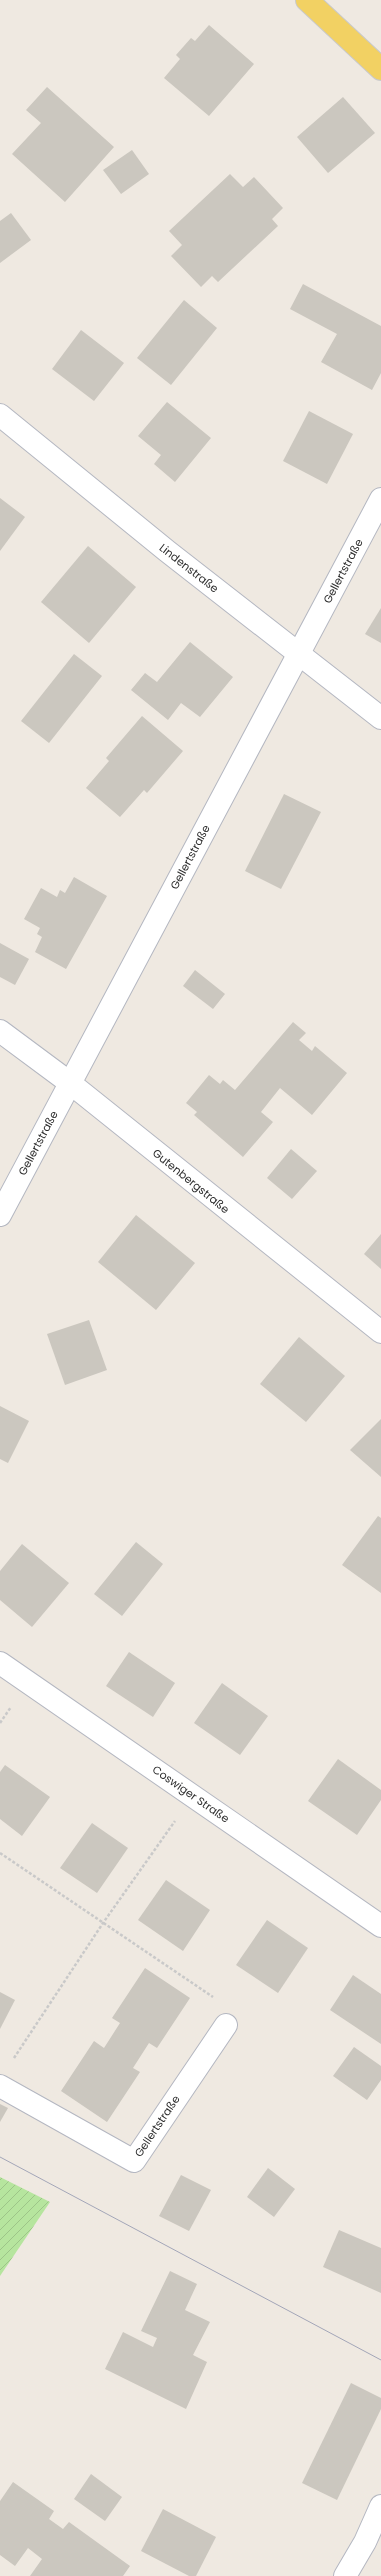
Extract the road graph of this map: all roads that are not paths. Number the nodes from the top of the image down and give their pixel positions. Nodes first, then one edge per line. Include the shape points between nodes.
1 (307, 0) edge
2 (381, 69) edge
3 (0, 415) edge
4 (381, 499) edge
5 (298, 653) junction
6 (381, 718) edge
7 (0, 1031) edge
8 (70, 1083) junction
9 (0, 1215) edge
10 (381, 1332) edge
11 (0, 1663) edge
12 (381, 1926) edge
13 (226, 2024) road end
14 (0, 2086) edge
15 (381, 2506) edge
16 (345, 2576) edge

1 - 2 main road
3 - 5 street, Lindenstraße via 167,551
4 - 5 street, Gellertstraße
5 - 6 street, Lindenstraße
5 - 8 street, Gellertstraße
7 - 8 street, Gutenbergstraße
8 - 9 street, Gellertstraße
8 - 10 street, Gutenbergstraße
11 - 12 street, Coswiger Straße
13 - 14 street, Gellertstraße via 134,2161
15 - 16 street via 365,2542

